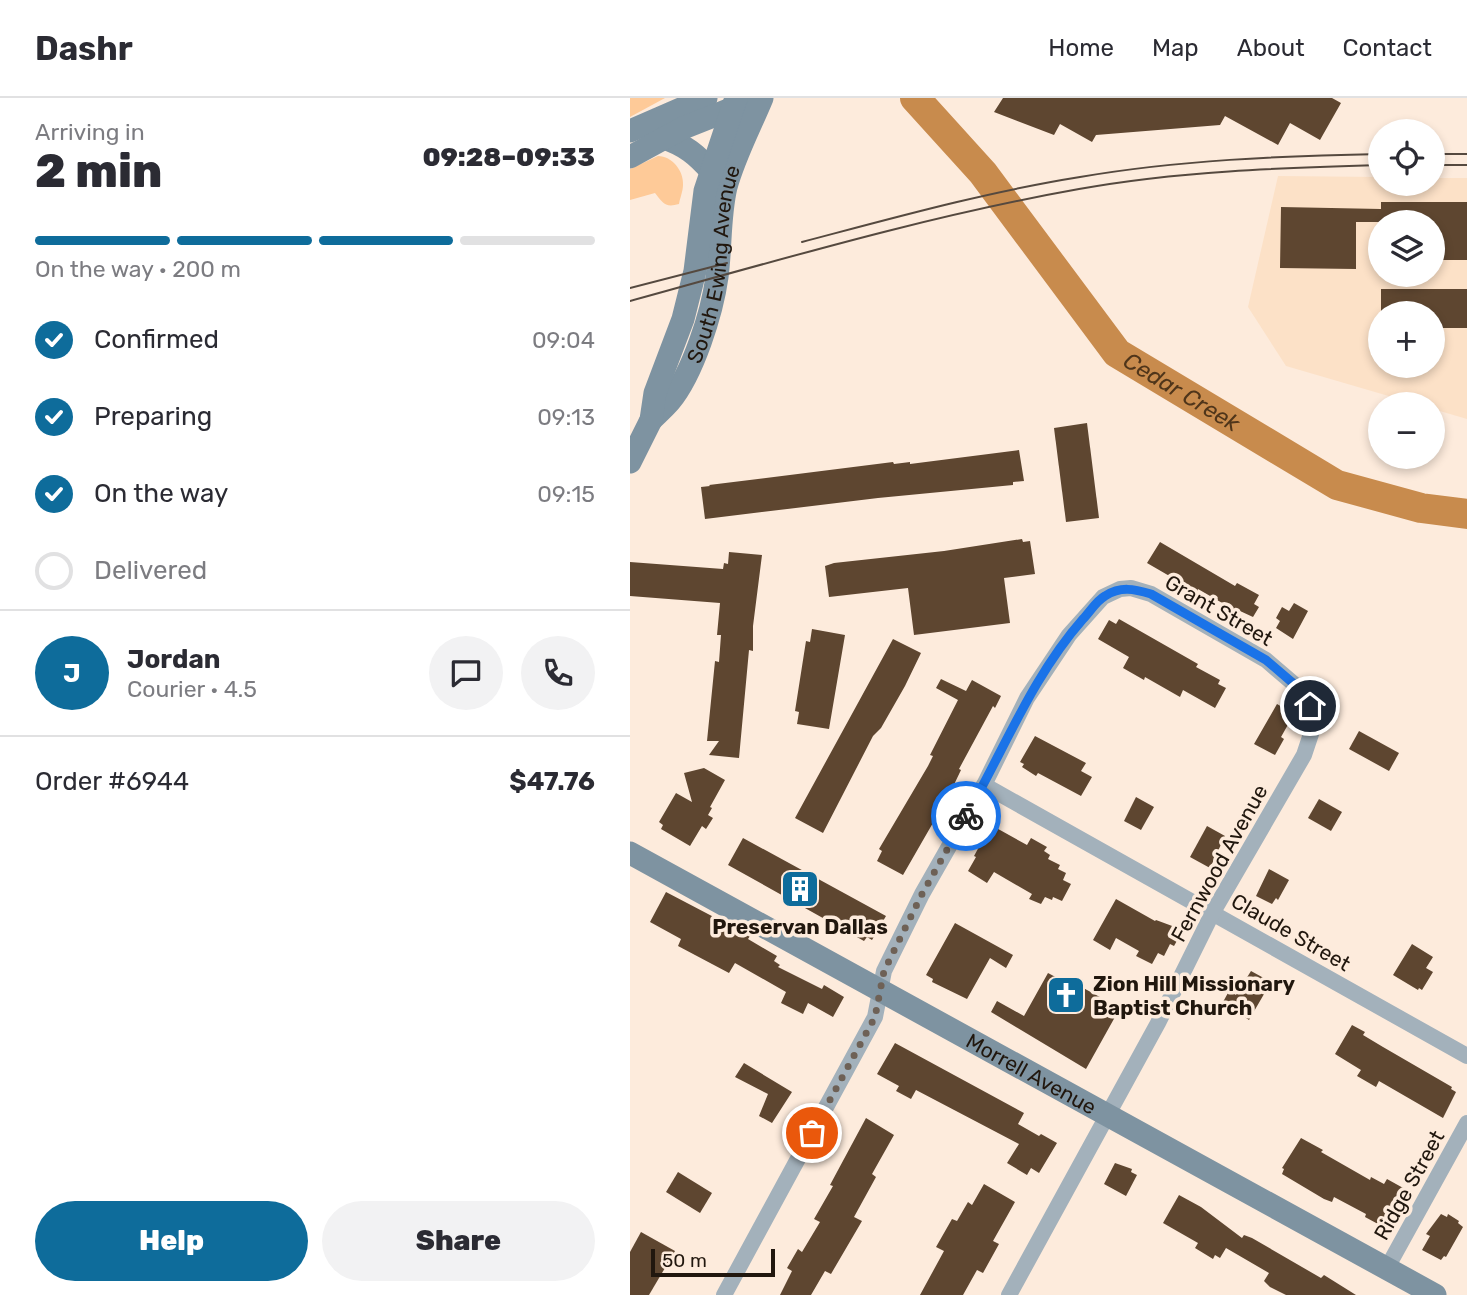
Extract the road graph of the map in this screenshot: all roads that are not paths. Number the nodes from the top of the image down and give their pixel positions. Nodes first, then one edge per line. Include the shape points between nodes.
1 (706, 98) edge
2 (762, 98) edge
3 (734, 103) edge
4 (630, 131) edge
5 (664, 138) junction
6 (630, 157) edge
7 (711, 171) junction
8 (651, 420) junction
9 (630, 462) edge
10 (1310, 706) joint
11 (984, 785) junction
12 (630, 853) edge
13 (1213, 912) junction
14 (879, 991) junction
15 (1467, 1056) edge
16 (1108, 1115) junction
17 (1467, 1123) edge
18 (1387, 1268) junction
19 (724, 1295) edge
20 (1009, 1295) edge
21 (1435, 1295) edge

1 - 4 street
2 - 3 street
2 - 8 street, South Ewing Avenue via 726,187 714,298 702,334 677,390
3 - 5 street
3 - 7 street, South Ewing Avenue
5 - 6 street
5 - 7 street via 697,155
7 - 8 street, South Ewing Avenue via 695,271 683,319 655,393
8 - 9 street, South Ewing Avenue
10 - 11 street, Grant Street via 1294,684 1266,660 1151,594 1120,589 1103,597 1069,635 1027,698
10 - 13 street, Fernwood Avenue via 1314,725 1304,755
11 - 13 street, Claude Street
11 - 14 street via 922,894 884,971
12 - 14 street, Morrell Avenue
13 - 15 street, Claude Street
13 - 16 street, Fernwood Avenue
14 - 16 street, Morrell Avenue
14 - 19 street via 875,1017
16 - 18 street, Morrell Avenue
16 - 20 street, Fernwood Avenue
17 - 18 street, Ridge Street
18 - 21 street, Morrell Avenue

